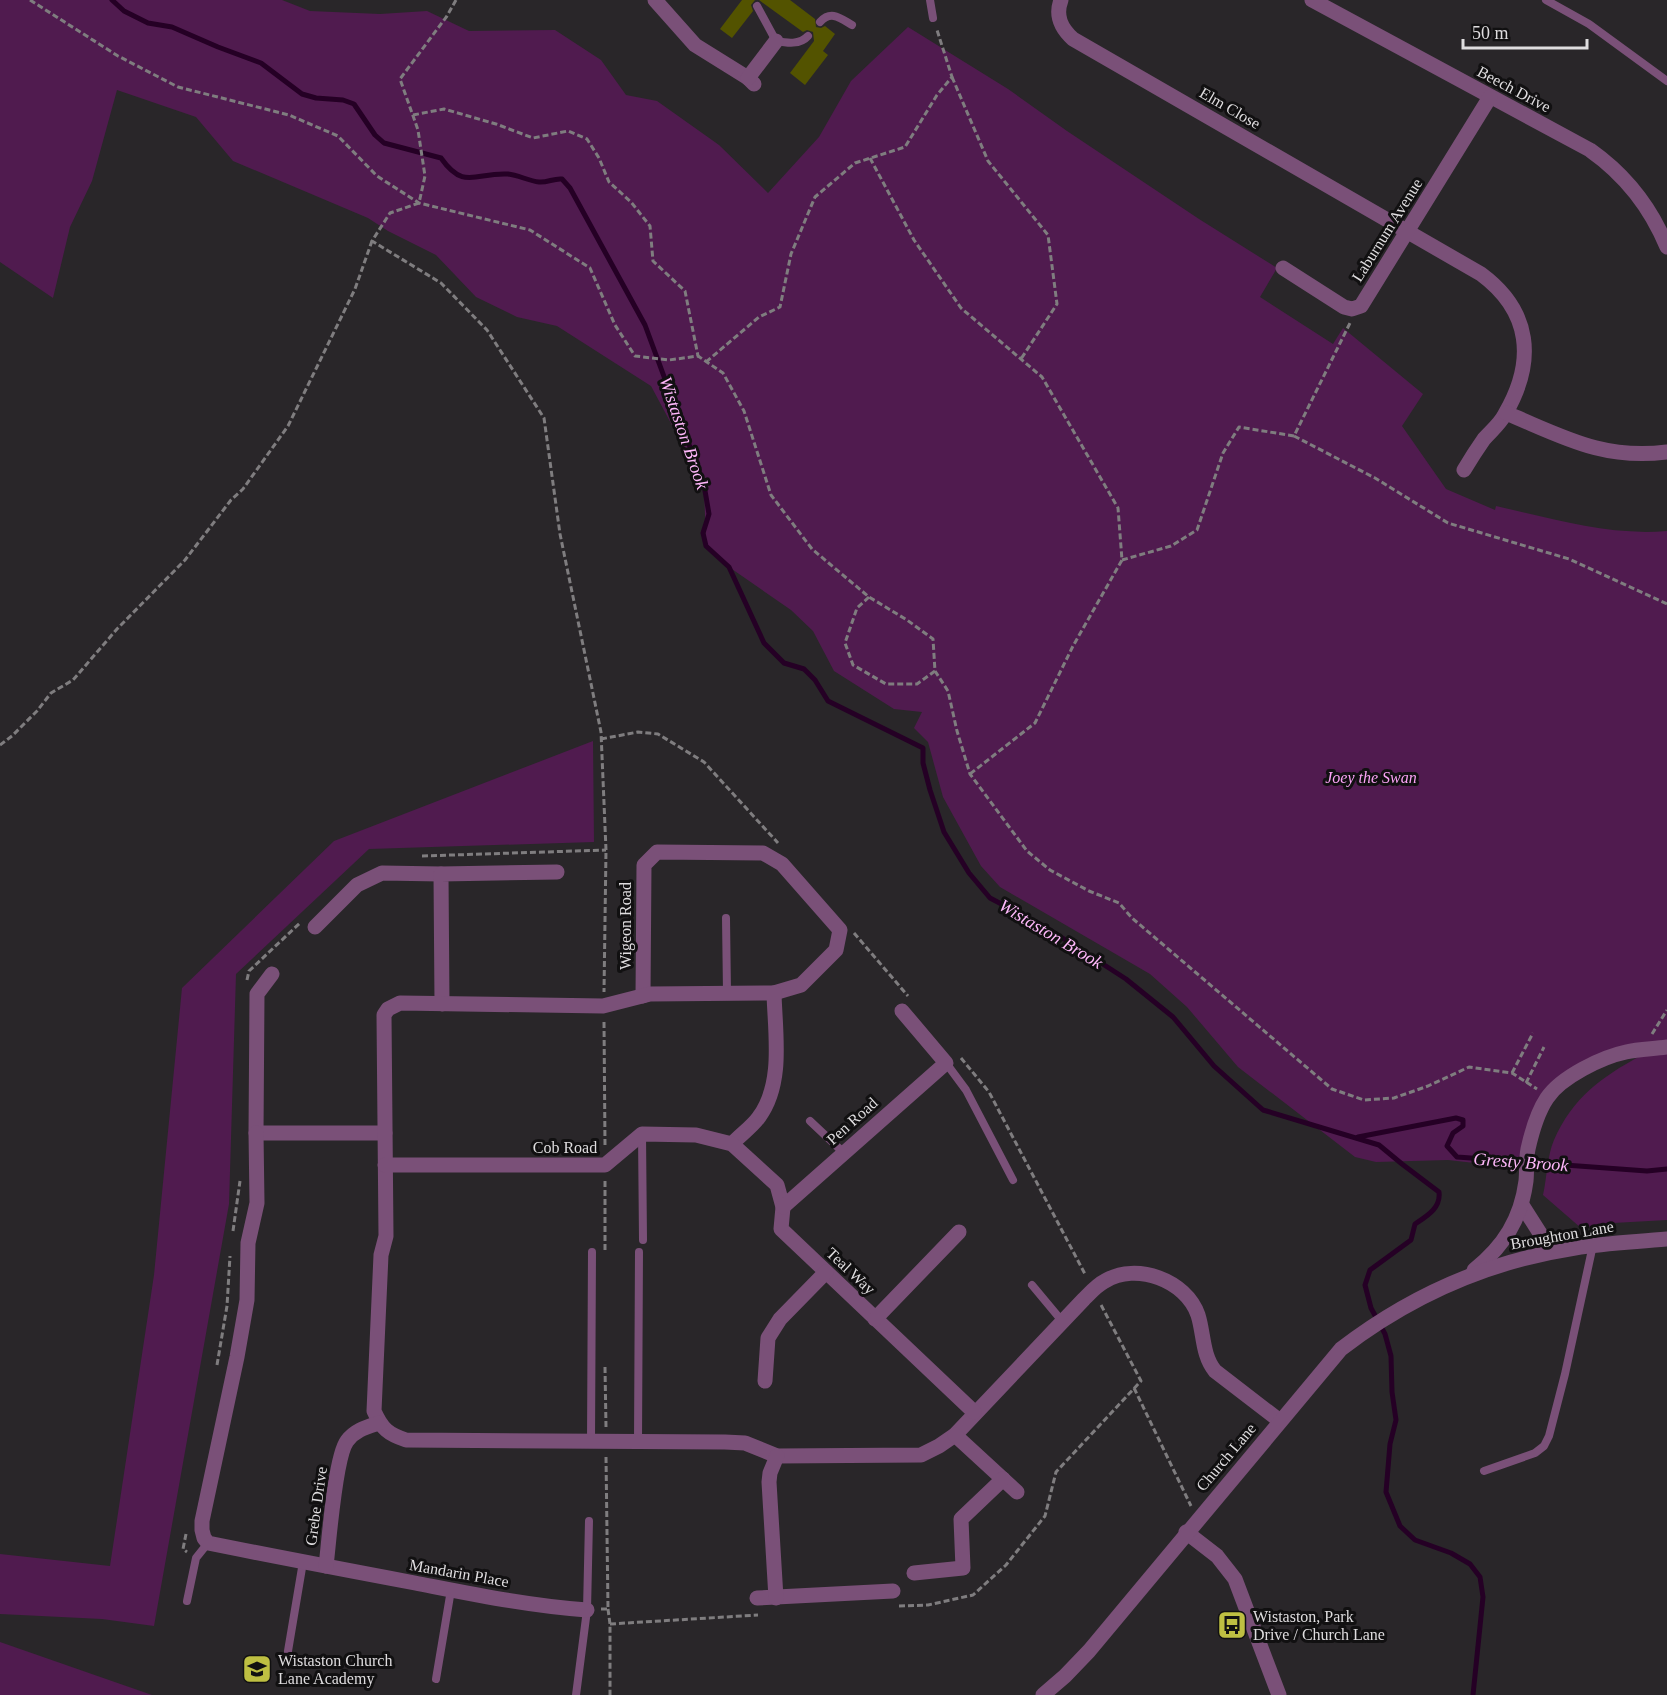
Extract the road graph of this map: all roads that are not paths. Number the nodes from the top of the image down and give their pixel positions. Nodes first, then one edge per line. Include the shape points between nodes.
1 (655, 0) edge
2 (930, 0) edge
3 (1061, 0) edge
4 (1312, 0) edge
5 (1546, 0) edge
6 (758, 6) dead end
7 (933, 18) road end
8 (820, 22) dead end
9 (852, 25) dead end
10 (808, 36) dead end
11 (776, 41) junction
12 (1667, 81) edge
13 (1490, 97) junction
14 (1407, 232) junction
15 (1667, 246) edge
16 (1283, 268) dead end
17 (1506, 413) junction
18 (1667, 452) edge
19 (1464, 470) dead end
20 (557, 872) dead end
21 (441, 874) junction
22 (726, 918) dead end
23 (311, 921) road end
24 (272, 974) dead end
25 (727, 993) junction
26 (774, 993) junction
27 (643, 996) junction
28 (442, 1004) junction
29 (908, 1006) road end
30 (1667, 1047) edge
31 (952, 1059) junction
32 (810, 1121) dead end
33 (256, 1133) junction
34 (385, 1133) junction
35 (642, 1134) junction
36 (732, 1144) junction
37 (844, 1153) junction
38 (385, 1165) junction
39 (1012, 1180) dead end
40 (1522, 1204) junction
41 (783, 1207) junction
42 (959, 1232) dead end
43 (1667, 1239) edge
44 (643, 1240) dead end
45 (1593, 1245) junction
46 (1573, 1248) junction
47 (592, 1252) dead end
48 (639, 1252) dead end
49 (826, 1272) junction
50 (1465, 1277) junction
51 (1032, 1285) dead end
52 (875, 1318) junction
53 (1062, 1322) junction
54 (765, 1381) dead end
55 (974, 1412) junction
56 (1280, 1421) junction
57 (379, 1423) junction
58 (955, 1435) junction
59 (598, 1441) junction
60 (638, 1441) junction
61 (777, 1456) junction
62 (1484, 1471) dead end
63 (1003, 1479) junction
64 (1017, 1492) dead end
65 (589, 1521) dead end
66 (1186, 1532) junction
67 (208, 1544) junction
68 (303, 1562) junction
69 (326, 1566) junction
70 (914, 1574) dead end
71 (451, 1590) junction
72 (893, 1591) dead end
73 (757, 1598) dead end
74 (776, 1598) junction
75 (187, 1601) dead end
76 (587, 1610) junction
77 (288, 1651) dead end
78 (436, 1680) dead end
79 (576, 1695) edge
80 (1043, 1695) edge
81 (1279, 1695) edge

1 - 11 street via 695,45 751,81
2 - 7 lane
3 - 14 street, Elm Close via 1060,24 1073,39
4 - 13 street, Beech Drive
5 - 12 lane via 1589,24
6 - 11 lane
8 - 9 lane via 834,15
10 - 11 lane via 789,43
13 - 14 street, Laburnum Avenue
13 - 15 street, Beech Drive via 1604,160 1636,194
14 - 16 street, Laburnum Avenue via 1357,308 1344,307
14 - 17 street, Elm Close via 1486,278 1505,295 1516,313 1523,330 1524,359
17 - 18 street via 1599,449 1634,454
17 - 19 street, Elm Close
20 - 21 street
21 - 23 street via 382,873 357,885
21 - 28 street
22 - 25 lane
24 - 33 street via 257,994
25 - 26 street
25 - 27 street
26 - 27 street, Wigeon Road via 801,985 836,950 840,930 782,864 763,853 657,852 644,864
26 - 36 street via 773,1091 759,1117
27 - 28 street via 603,1006
28 - 34 street via 400,1003 388,1008 384,1015
29 - 31 street
30 - 40 street via 1625,1053 1575,1074 1549,1095 1537,1116 1528,1151
31 - 37 street, Pen Road
31 - 39 lane
32 - 37 lane
33 - 34 street
33 - 67 street via 257,1203 248,1243 247,1300 202,1521
34 - 38 street
35 - 36 street via 696,1135
35 - 38 street, Cob Road via 605,1165
35 - 44 lane
36 - 41 street, Teal Way via 777,1185
37 - 41 street, Pen Road
38 - 57 street via 386,1236 381,1255 374,1411
40 - 46 street via 1543,1238
40 - 50 street via 1499,1248
41 - 49 street, Teal Way via 781,1229
42 - 52 street
43 - 45 street, Broughton Lane
45 - 46 street, Broughton Lane
45 - 62 lane via 1549,1436 1535,1453
46 - 50 street, Broughton Lane via 1523,1258
47 - 59 lane
48 - 60 lane
49 - 52 street, Teal Way
49 - 54 street via 780,1319 768,1338
50 - 56 street, Church Lane via 1394,1312 1341,1349
51 - 53 lane
52 - 55 street, Teal Way
53 - 55 street
53 - 56 street via 1105,1280 1125,1274 1159,1277 1177,1287 1197,1313 1208,1362 1215,1371
55 - 58 street
56 - 66 street, Church Lane
57 - 59 street via 390,1435 406,1440
57 - 69 street, Grebe Drive via 358,1430 346,1442 340,1459
58 - 61 street via 921,1455
58 - 63 street
59 - 60 street
60 - 61 street via 745,1443
61 - 74 street via 769,1482
63 - 64 street
63 - 70 street via 961,1519 963,1568
65 - 76 lane
66 - 80 street, Church Lane via 1089,1651
66 - 81 street via 1217,1556 1235,1580
67 - 68 street, Grebe Drive
67 - 75 lane via 196,1558
68 - 69 street, Grebe Drive
68 - 77 lane
69 - 71 street, Mandarin Place
71 - 76 street, Mandarin Place
71 - 78 lane
72 - 74 street
73 - 74 street
76 - 79 lane

